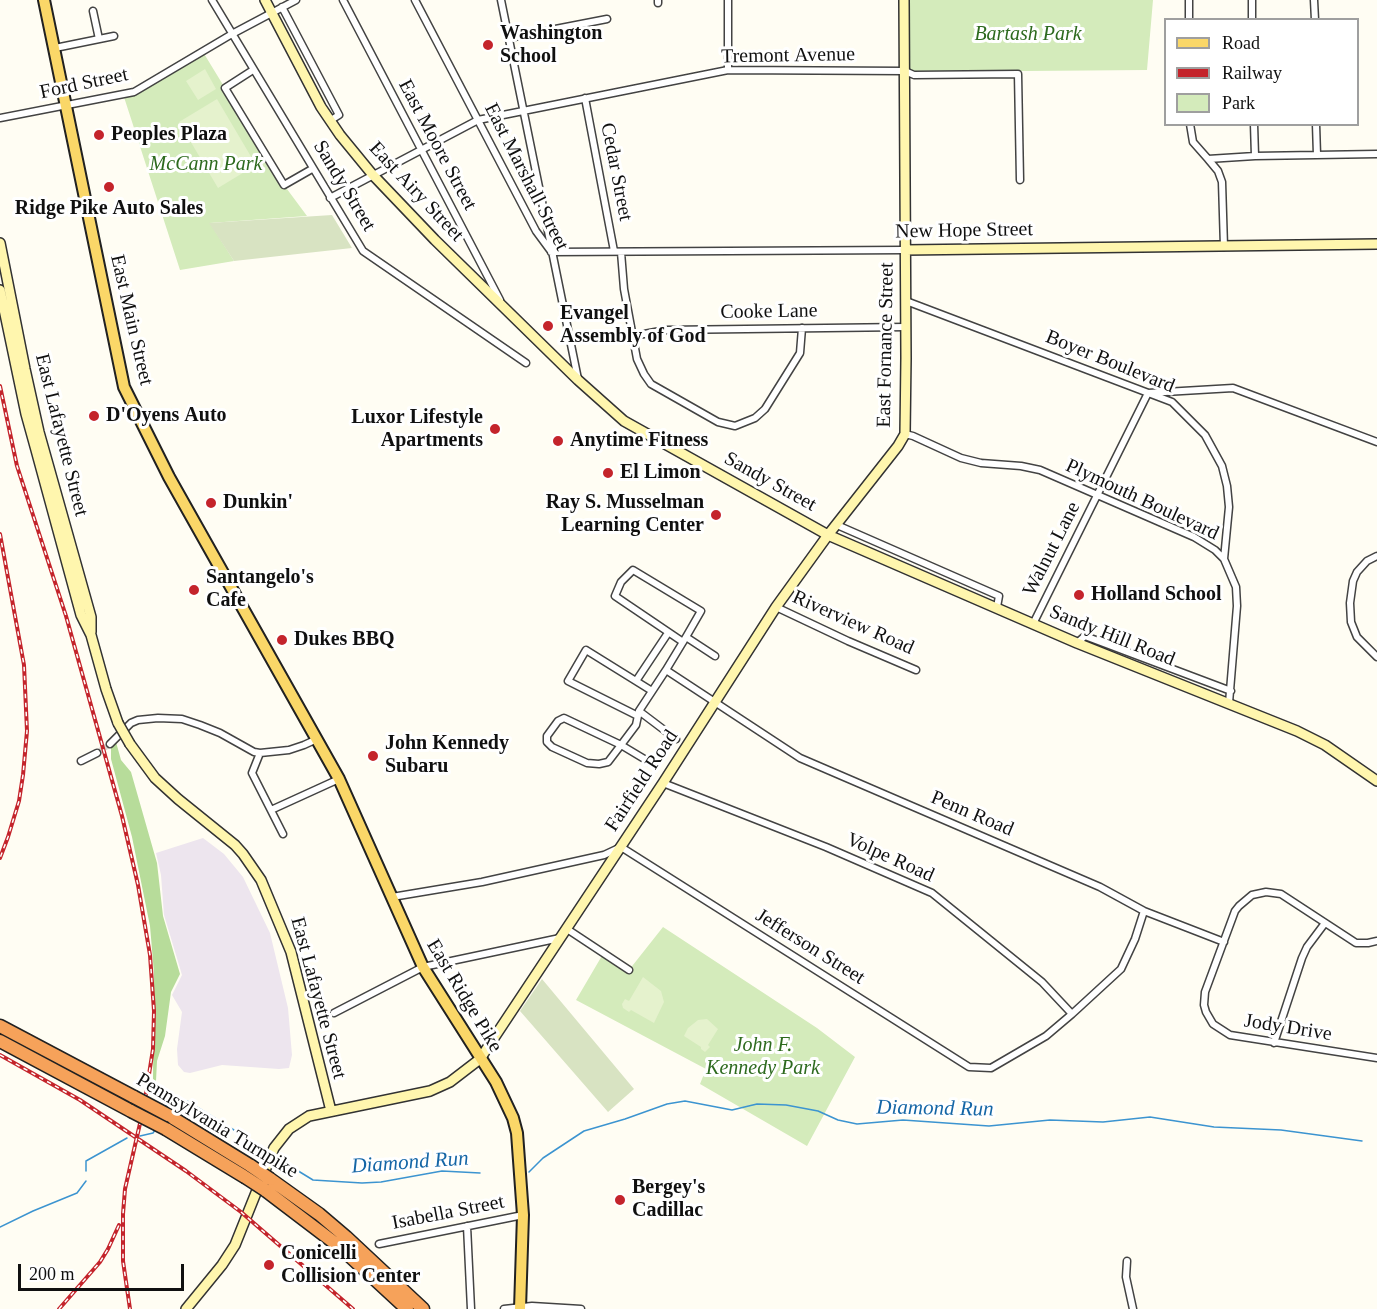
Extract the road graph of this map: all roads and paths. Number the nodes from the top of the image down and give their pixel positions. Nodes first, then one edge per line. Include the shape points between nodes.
1 (44, 0) edge
2 (212, 0) edge
3 (265, 0) edge
4 (296, 0) edge
5 (343, 0) edge
6 (415, 0) edge
7 (501, 0) edge
8 (728, 0) edge
9 (904, 0) edge
10 (1189, 0) edge
11 (1252, 0) edge
12 (1314, 0) edge
13 (282, 7) junction
14 (93, 11) dead end
15 (272, 13) junction
16 (1189, 18) edge
17 (1252, 18) edge
18 (1315, 18) edge
19 (607, 19) dead end
20 (292, 25) junction
21 (281, 30) junction
22 (232, 34) junction
23 (114, 36) dead end
24 (509, 38) junction
25 (99, 39) junction
26 (55, 48) junction
27 (253, 70) junction
28 (728, 70) junction
29 (904, 71) junction
30 (585, 98) junction
31 (66, 104) junction
32 (524, 111) junction
33 (0, 118) edge
34 (331, 120) junction
35 (478, 120) junction
36 (1190, 126) edge
37 (1254, 126) edge
38 (1316, 126) edge
39 (420, 150) junction
40 (1377, 154) edge
41 (1317, 155) junction
42 (1255, 156) junction
43 (1208, 159) junction
44 (312, 169) junction
45 (372, 174) junction
46 (1020, 180) dead end
47 (330, 198) junction
48 (0, 243) edge
49 (1377, 244) edge
50 (1224, 247) junction
51 (905, 250) junction
52 (617, 251) junction
53 (551, 252) junction
54 (0, 290) edge
55 (906, 301) junction
56 (502, 304) junction
57 (906, 327) junction
58 (802, 328) junction
59 (633, 336) junction
60 (526, 363) dead end
61 (578, 380) junction
62 (1148, 393) junction
63 (905, 434) junction
64 (1377, 442) edge
65 (1097, 496) junction
66 (837, 525) junction
67 (828, 535) junction
68 (1377, 556) edge
69 (1224, 559) junction
70 (776, 607) junction
71 (997, 608) junction
72 (1033, 624) junction
73 (668, 633) junction
74 (91, 634) junction
75 (684, 639) junction
76 (1077, 643) junction
77 (715, 656) dead end
78 (1377, 657) edge
79 (666, 670) junction
80 (916, 670) dead end
81 (636, 681) junction
82 (287, 686) joint
83 (652, 691) junction
84 (1231, 691) junction
85 (716, 701) junction
86 (1229, 703) junction
87 (638, 714) junction
88 (317, 739) junction
89 (676, 739) dead end
90 (110, 744) tunnel mouth
91 (621, 745) junction
92 (97, 753) tunnel mouth
93 (260, 753) junction
94 (81, 761) dead end
95 (651, 763) dead end
96 (339, 778) junction
97 (1377, 781) edge
98 (663, 783) junction
99 (271, 810) junction
100 (283, 834) dead end
101 (621, 847) junction
102 (392, 897) junction
103 (1144, 910) junction
104 (1325, 923) junction
105 (564, 933) junction
106 (1377, 941) edge
107 (1224, 942) junction
108 (423, 967) junction
109 (629, 970) dead end
110 (334, 1013) dead end
111 (1072, 1014) junction
112 (0, 1026) edge
113 (0, 1041) edge
114 (1274, 1043) junction
115 (1377, 1058) edge
116 (480, 1059) junction
117 (331, 1111) junction
118 (248, 1171) junction
119 (268, 1184) junction
120 (524, 1215) junction
121 (467, 1226) junction
122 (379, 1244) dead end
123 (1127, 1261) dead end
124 (520, 1308) edge
125 (186, 1309) edge
126 (407, 1309) edge
127 (423, 1309) edge
128 (471, 1309) edge
129 (504, 1309) edge
130 (581, 1309) edge
131 (1132, 1309) edge

1 - 26 main road, East Main Street
2 - 22 street, Sandy Street
3 - 15 main road, East Airy Street
4 - 13 street, Ford Street
5 - 39 street, East Moore Street
6 - 35 street, East Marshall Street
7 - 24 street
8 - 28 street
9 - 29 main road, East Fornance Street
10 - 16 street
11 - 17 street
12 - 18 street
13 - 15 street, Ford Street
13 - 20 street
14 - 25 street
15 - 21 main road, East Airy Street
15 - 22 street, Ford Street
19 - 24 street
20 - 21 street
20 - 34 street via 339,115
21 - 34 main road, East Airy Street
22 - 27 street, Sandy Street
22 - 31 street, Ford Street via 134,92
23 - 25 street
24 - 32 street
25 - 26 street
26 - 31 main road, East Main Street
27 - 44 street, Sandy Street
27 - 44 street via 225,88 284,185
28 - 29 street, Tremont Avenue
28 - 30 street, Tremont Avenue
29 - 46 street, Tremont Avenue via 914,75 1018,74
29 - 51 main road, East Fornance Street
30 - 32 street, Tremont Avenue
30 - 52 street, Cedar Street
31 - 33 street, Ford Street
31 - 82 main road, East Main Street via 124,387 169,477
32 - 35 street, Tremont Avenue
32 - 53 street
34 - 45 main road, East Airy Street
35 - 39 street, Tremont Avenue
35 - 53 street, East Marshall Street
36 - 43 street via 1193,142
37 - 42 street
38 - 41 street
39 - 45 street, Tremont Avenue
39 - 56 street, East Moore Street
40 - 41 street
41 - 42 street
42 - 43 street
43 - 50 street via 1222,182
44 - 47 street, Sandy Street
45 - 47 street, Tremont Avenue
45 - 56 main road, East Airy Street
47 - 60 street, Sandy Street via 363,251
48 - 74 main road, East Lafayette Street via 39,432 91,617
49 - 50 main road, New Hope Street
50 - 51 main road, New Hope Street
51 - 52 street, New Hope Street
51 - 55 main road, East Fornance Street
52 - 53 street, New Hope Street
52 - 59 street, Cedar Street
53 - 61 street, East Marshall Street
54 - 74 main road, East Lafayette Street via 26,414 81,615
55 - 57 main road, East Fornance Street
55 - 62 street, Boyer Boulevard
56 - 61 main road, East Airy Street
57 - 58 street, Cooke Lane
57 - 63 main road, East Fornance Street
58 - 59 street, Cooke Lane via 666,330
58 - 59 street, Cedar Street via 800,353 765,409 735,426 718,422 651,384 637,359
61 - 67 main road, Sandy Street via 637,429
62 - 64 street via 1233,388
62 - 65 street, Walnut Lane
62 - 69 street, Boyer Boulevard via 1172,402 1192,421 1205,435 1222,466 1228,507
63 - 65 street, Plymouth Boulevard via 961,458 1040,470
63 - 66 main road, East Fornance Street
65 - 69 street, Plymouth Boulevard via 1205,542
65 - 72 street, Walnut Lane
66 - 67 main road, Fairfield Road
66 - 71 street via 999,596
67 - 70 main road, Fairfield Road
67 - 71 main road, Sandy Hill Road
68 - 78 street via 1357,572 1350,603 1357,637
69 - 84 street, Plymouth Boulevard via 1236,587
70 - 80 street, Riverview Road
70 - 85 main road, Fairfield Road
71 - 72 main road, Sandy Hill Road
72 - 76 main road, Sandy Hill Road
73 - 75 street
73 - 75 street via 615,596 621,582 633,570 701,611
73 - 81 street
74 - 117 main road, East Lafayette Street, bridge via 118,723 130,744 155,778 235,845 261,880 291,952
75 - 77 street
75 - 79 street
76 - 84 street via 1085,636
76 - 86 main road, Sandy Hill Road
79 - 83 street
79 - 85 street, Penn Road
81 - 83 street
81 - 87 street via 586,650 568,681
82 - 88 main road, East Ridge Pike
83 - 87 street
84 - 86 street, Plymouth Boulevard
85 - 98 main road, Fairfield Road
85 - 103 street, Penn Road via 800,758 1100,887
86 - 97 main road, Sandy Hill Road via 1325,745
87 - 89 street
87 - 91 street via 636,724
88 - 93 street via 289,750
88 - 96 main road, East Ridge Pike
90 - 93 street via 138,720 170,718 200,725
91 - 91 street via 608,762 587,763 552,747 546,736 564,718
91 - 95 street
92 - 94 street
93 - 99 street via 252,773
96 - 99 street
96 - 102 main road, East Ridge Pike
98 - 101 main road, Fairfield Road
98 - 111 street, Volpe Road via 932,893 1042,982
99 - 100 street
101 - 102 street via 604,855 482,882
101 - 105 main road, Fairfield Road
101 - 111 street, Jefferson Street via 969,1067 991,1068 1046,1036
102 - 108 main road, East Ridge Pike
103 - 107 street, Penn Road
103 - 111 street, Jefferson Street via 1121,969
104 - 106 street, Jody Drive via 1356,943
104 - 107 street, Jody Drive via 1281,894 1260,893 1239,906
104 - 114 street via 1302,958
105 - 108 street
105 - 109 street
105 - 116 main road, Fairfield Road
107 - 114 street, Jody Drive via 1205,992 1206,1012 1217,1028 1230,1035
108 - 110 street
108 - 116 main road, East Ridge Pike
112 - 118 highway, Pennsylvania Turnpike, bridge via 168,1115
113 - 118 highway, Pennsylvania Turnpike, bridge
114 - 115 street, Jody Drive
116 - 117 main road, Fairfield Road via 450,1082 430,1091
116 - 120 main road, East Ridge Pike via 513,1118
117 - 125 main road, Fairfield Road via 300,1120 283,1134 230,1254
118 - 119 highway, Pennsylvania Turnpike, bridge
119 - 126 highway, Pennsylvania Turnpike
119 - 127 highway, Pennsylvania Turnpike via 319,1214
120 - 121 street, Isabella Street
120 - 124 main road, East Ridge Pike
121 - 122 street, Isabella Street
121 - 128 street
123 - 131 street
124 - 129 street
124 - 130 street

